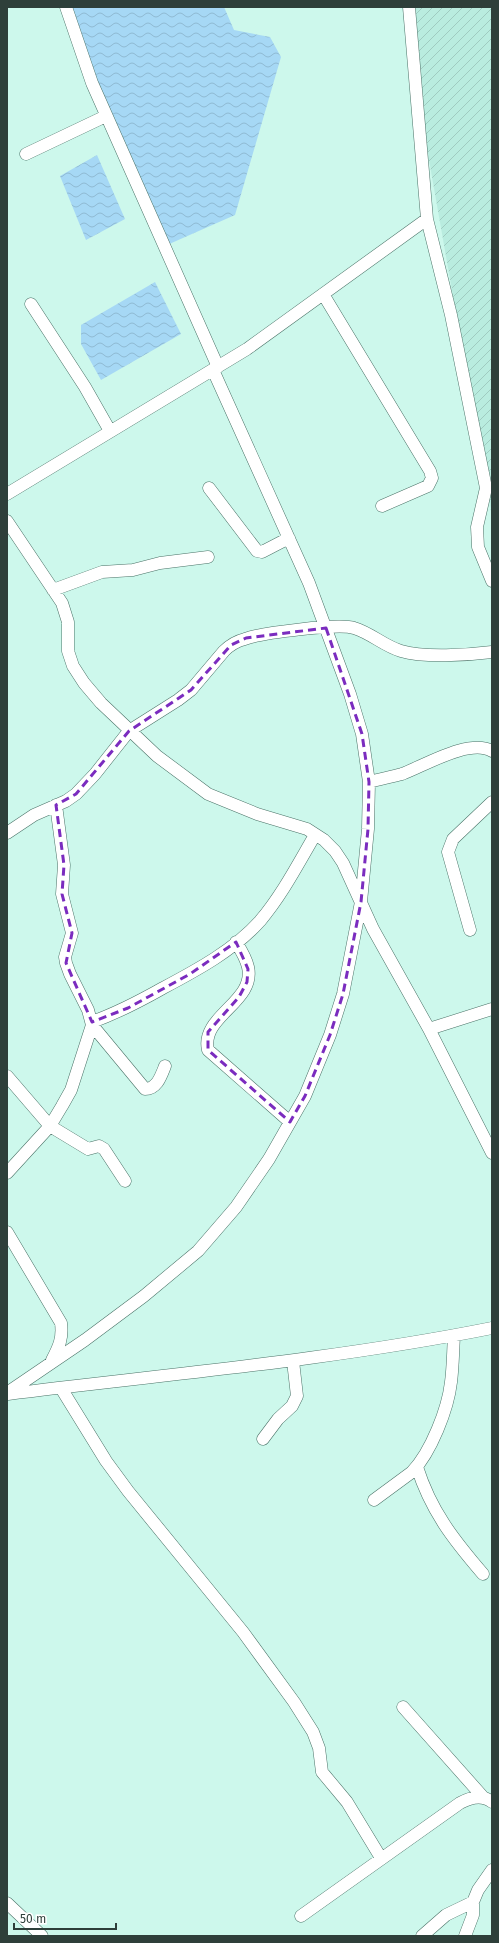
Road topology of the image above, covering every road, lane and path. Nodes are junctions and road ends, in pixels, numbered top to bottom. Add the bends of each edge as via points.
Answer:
1 (66, 7) edge
2 (410, 7) edge
3 (106, 116) junction
4 (26, 154) dead end
5 (427, 219) junction
6 (323, 294) junction
7 (31, 304) dead end
8 (215, 368) junction
9 (110, 431) junction
10 (209, 488) dead end
11 (7, 494) edge
12 (382, 506) dead end
13 (7, 521) edge
14 (289, 538) junction
15 (208, 557) dead end
16 (492, 581) edge
17 (53, 590) junction
18 (326, 628) junction
19 (492, 652) edge
20 (129, 731) junction
21 (492, 750) edge
22 (369, 782) junction
23 (492, 802) edge
24 (56, 805) junction
25 (7, 833) edge
26 (316, 835) junction
27 (361, 902) junction
28 (470, 930) dead end
29 (236, 942) junction
30 (492, 1009) edge
31 (92, 1023) junction
32 (429, 1029) junction
33 (165, 1066) dead end
34 (7, 1076) edge
35 (290, 1122) junction
36 (50, 1126) junction
37 (492, 1153) edge
38 (7, 1173) edge
39 (125, 1181) dead end
40 (7, 1232) edge
41 (492, 1328) edge
42 (454, 1336) junction
43 (52, 1361) junction
44 (293, 1361) junction
45 (61, 1388) junction
46 (7, 1394) edge
47 (262, 1439) dead end
48 (417, 1467) junction
49 (374, 1500) dead end
50 (483, 1574) dead end
51 (403, 1707) dead end
52 (488, 1800) edge
53 (381, 1858) junction
54 (492, 1870) edge
55 (473, 1902) junction
56 (7, 1903) edge
57 (302, 1916) dead end
58 (42, 1936) edge
59 (422, 1936) edge
60 (465, 1936) edge

1 - 3 street
2 - 5 street
3 - 4 street
3 - 8 street
5 - 6 street
5 - 16 street via 451,315 486,488 477,527 478,547
6 - 8 street via 247,349
6 - 12 street via 432,478 428,486
7 - 9 street via 85,387
8 - 9 street
8 - 14 street
9 - 11 street
10 - 14 street via 257,551 262,552
13 - 17 street
14 - 18 street
15 - 17 street via 160,563 133,570 102,572
17 - 20 street via 62,603 67,617 68,651 73,666 101,703
18 - 19 street via 354,628 401,651 414,653 429,655
18 - 20 street via 246,638 231,645 190,690
18 - 22 street via 362,734
20 - 24 street via 85,786 66,801
20 - 26 street via 163,761 208,794 257,814 307,829
21 - 22 street via 468,749 440,757 401,774
22 - 27 street via 368,830
23 - 28 street via 453,839 449,846 448,852
24 - 25 street via 34,814
24 - 31 street via 64,864 62,894 72,933 65,957
26 - 27 street via 335,851
26 - 29 street via 276,900 259,922
27 - 32 street via 373,929
27 - 35 street via 343,994 330,1035 305,1096
29 - 31 street via 190,974 128,1008
29 - 35 street via 248,969 248,982 240,997 208,1032 208,1050
30 - 32 street
31 - 33 street via 145,1088 156,1085
31 - 36 street via 71,1090
32 - 37 street
34 - 36 street
35 - 43 street via 236,1208 198,1250 138,1300
36 - 38 street
36 - 39 street via 88,1149 102,1147
40 - 43 street via 61,1323 60,1344
41 - 42 street
42 - 44 street
42 - 48 street via 451,1383 443,1413 433,1439
43 - 46 street
44 - 45 street
44 - 47 street via 296,1401
45 - 46 street
45 - 53 street via 106,1461 128,1491 243,1632 294,1702 315,1737 322,1772 347,1802
48 - 49 street
48 - 50 street via 425,1491 445,1527
51 - 52 street
52 - 53 street via 468,1799 460,1803
53 - 57 street
54 - 55 street
55 - 59 street via 446,1915
55 - 60 street via 473,1915
56 - 58 street

